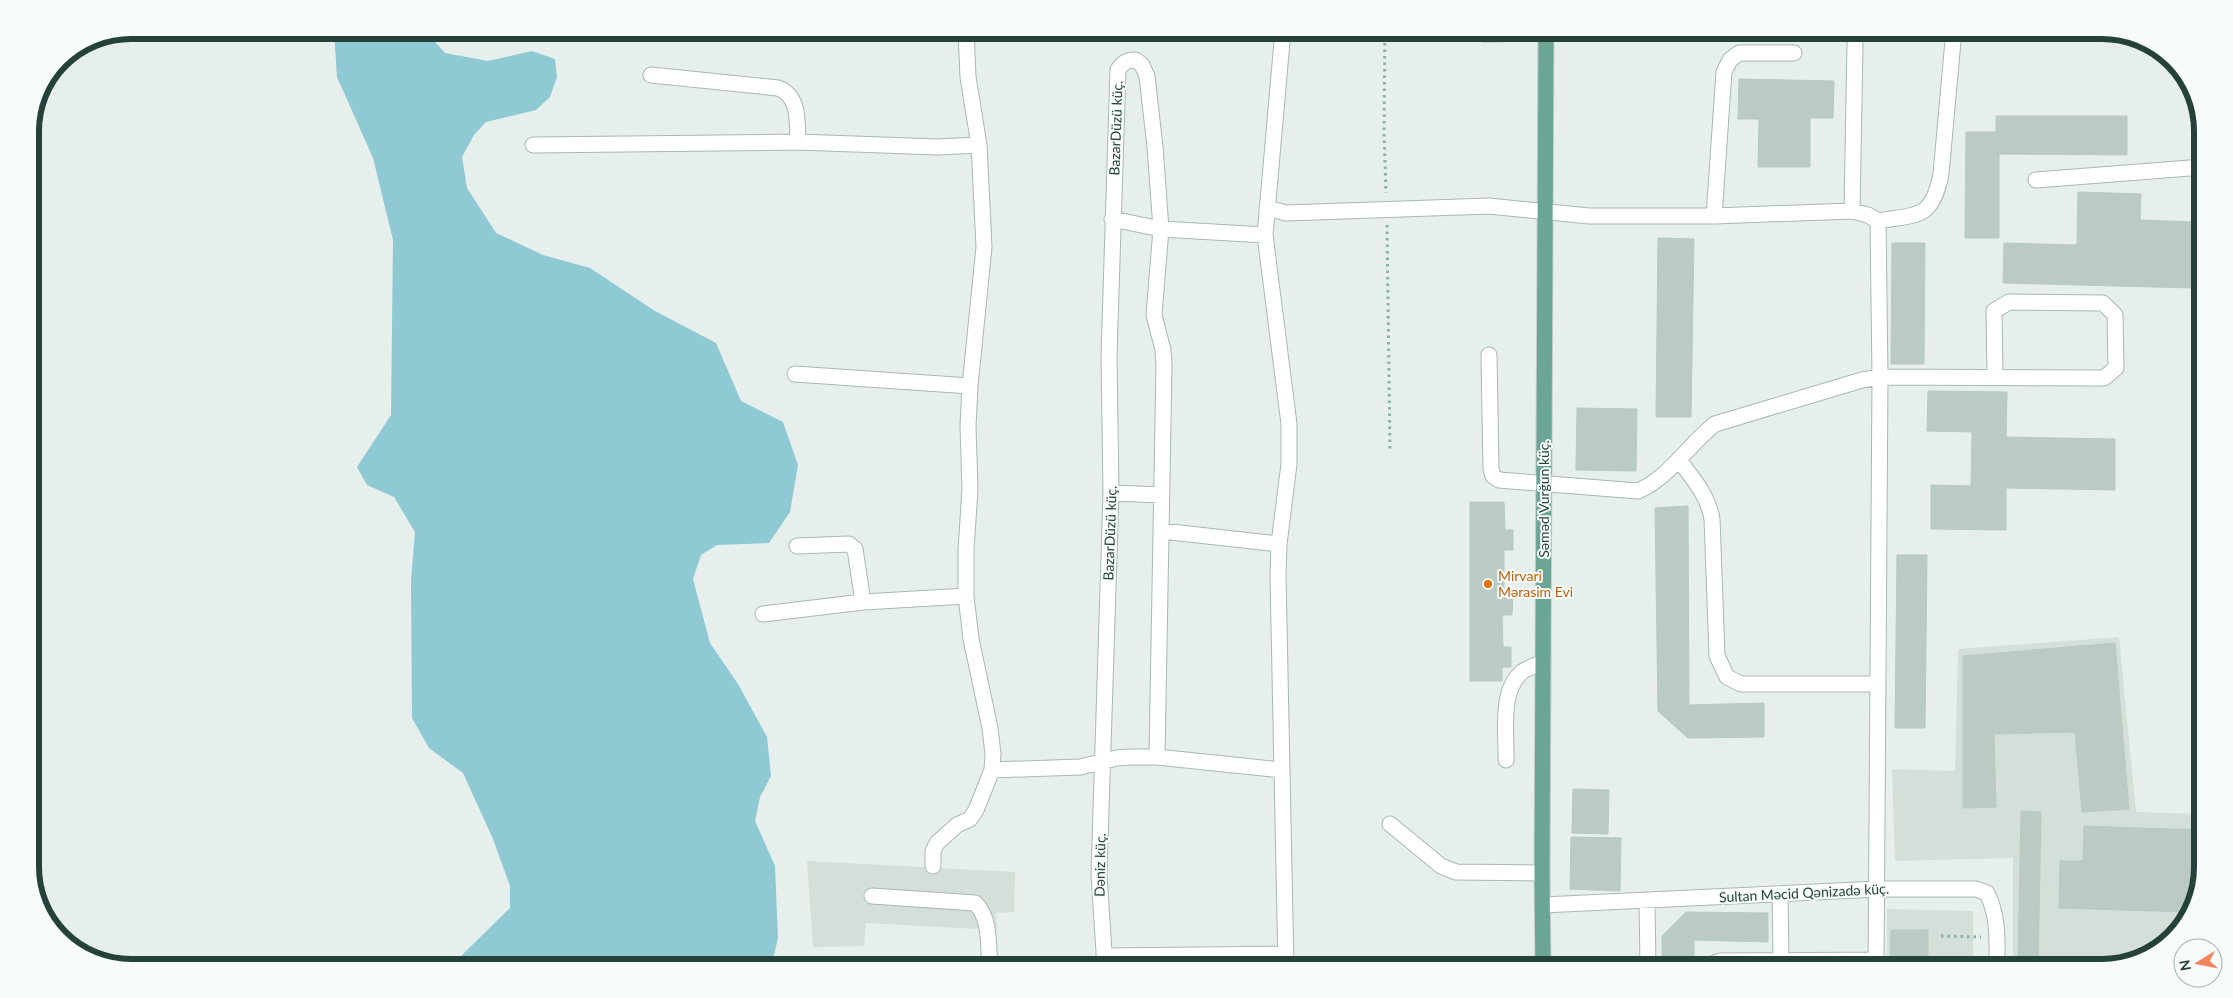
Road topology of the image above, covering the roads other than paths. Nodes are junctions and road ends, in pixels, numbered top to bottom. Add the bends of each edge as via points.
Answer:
1 (966, 39) edge
2 (1282, 39) edge
3 (1546, 39) edge
4 (1953, 39) edge
5 (1855, 44) dead end
6 (1794, 53) dead end
7 (651, 75) dead end
8 (798, 142) junction
9 (533, 145) dead end
10 (979, 145) junction
11 (2194, 169) edge
12 (2036, 180) dead end
13 (1267, 208) junction
14 (1852, 211) junction
15 (1545, 212) junction
16 (1714, 216) junction
17 (1112, 219) junction
18 (1878, 221) junction
19 (1161, 229) junction
20 (1265, 235) junction
21 (1490, 355) dead end
22 (795, 374) dead end
23 (1994, 376) junction
24 (1880, 377) junction
25 (970, 386) junction
26 (1679, 460) junction
27 (1544, 485) junction
28 (1111, 493) junction
29 (1162, 494) junction
30 (1162, 531) junction
31 (1279, 544) junction
32 (797, 546) dead end
33 (966, 596) junction
34 (863, 602) junction
35 (763, 614) dead end
36 (1543, 662) junction
37 (1877, 684) junction
38 (1157, 758) junction
39 (1506, 760) dead end
40 (1103, 762) junction
41 (992, 770) junction
42 (1282, 770) junction
43 (1390, 824) dead end
44 (934, 866) dead end
45 (1542, 873) junction
46 (1878, 889) junction
47 (1780, 894) junction
48 (872, 896) dead end
49 (1648, 901) junction
50 (1543, 905) junction
51 (989, 959) edge
52 (1104, 959) edge
53 (1285, 959) edge
54 (1543, 959) edge
55 (1648, 959) edge
56 (1781, 959) edge
57 (1876, 959) edge
58 (1997, 959) edge

1 - 10 street via 968,78
2 - 13 street
3 - 15 main road, Səməd Vurğun küç.
4 - 18 street via 1937,194 1928,208 1918,214
5 - 14 street
6 - 16 street via 1739,53 1730,60 1724,72
7 - 8 street via 786,91 795,107
8 - 9 street
8 - 10 street via 938,147
10 - 25 street via 984,247
11 - 12 street
13 - 15 street via 1286,213 1489,206
13 - 20 street
14 - 16 street
14 - 18 street
15 - 16 street via 1589,216
15 - 27 main road, Səməd Vurğun küç.
17 - 19 street
17 - 19 street, BazarDüzü küç. via 1118,70 1122,63 1136,60 1146,76
17 - 28 street, BazarDüzü küç.
18 - 24 street
19 - 20 street
19 - 29 street, BazarDüzü küç. via 1154,315 1164,365
20 - 31 street via 1289,424 1289,464
21 - 27 street via 1490,469 1499,480
22 - 25 street
23 - 23 street via 2104,378 2116,368 2115,315 2103,303 2009,302 1994,311
23 - 24 street
24 - 26 street via 1716,424 1704,432
24 - 37 street
25 - 33 street
26 - 27 street via 1652,485 1638,491
26 - 37 street via 1710,505 1718,656 1727,677 1741,684
27 - 36 main road, Səməd Vurğun küç.
28 - 29 street
28 - 40 street, BazarDüzü küç.
29 - 30 street, BazarDüzü küç.
30 - 31 street
30 - 38 street, BazarDüzü küç.
31 - 42 street
32 - 34 street via 849,544 856,549
33 - 34 street
33 - 41 street via 971,639 990,728
34 - 35 street
36 - 39 street via 1522,672 1514,683 1508,699
36 - 45 main road, Səməd Vurğun küç.
37 - 46 street
38 - 40 street via 1130,757
38 - 42 street
40 - 41 street via 1080,768
40 - 52 street, Dəniz küç. via 1099,874
41 - 44 street via 970,819 937,843 933,851
42 - 53 street
43 - 45 street via 1441,866 1456,872
45 - 50 main road, Səməd Vurğun küç.
46 - 47 street, Sultan Məcid Qənizadə küç.
46 - 57 street
46 - 58 street, Sultan Məcid Qənizadə küç. via 1976,889 1987,893 1993,905
47 - 49 street, Sultan Məcid Qənizadə küç.
47 - 56 street
48 - 51 street via 975,904 983,910
49 - 50 street, Sultan Məcid Qənizadə küç.
49 - 55 street
50 - 54 main road, Səməd Vurğun küç.

